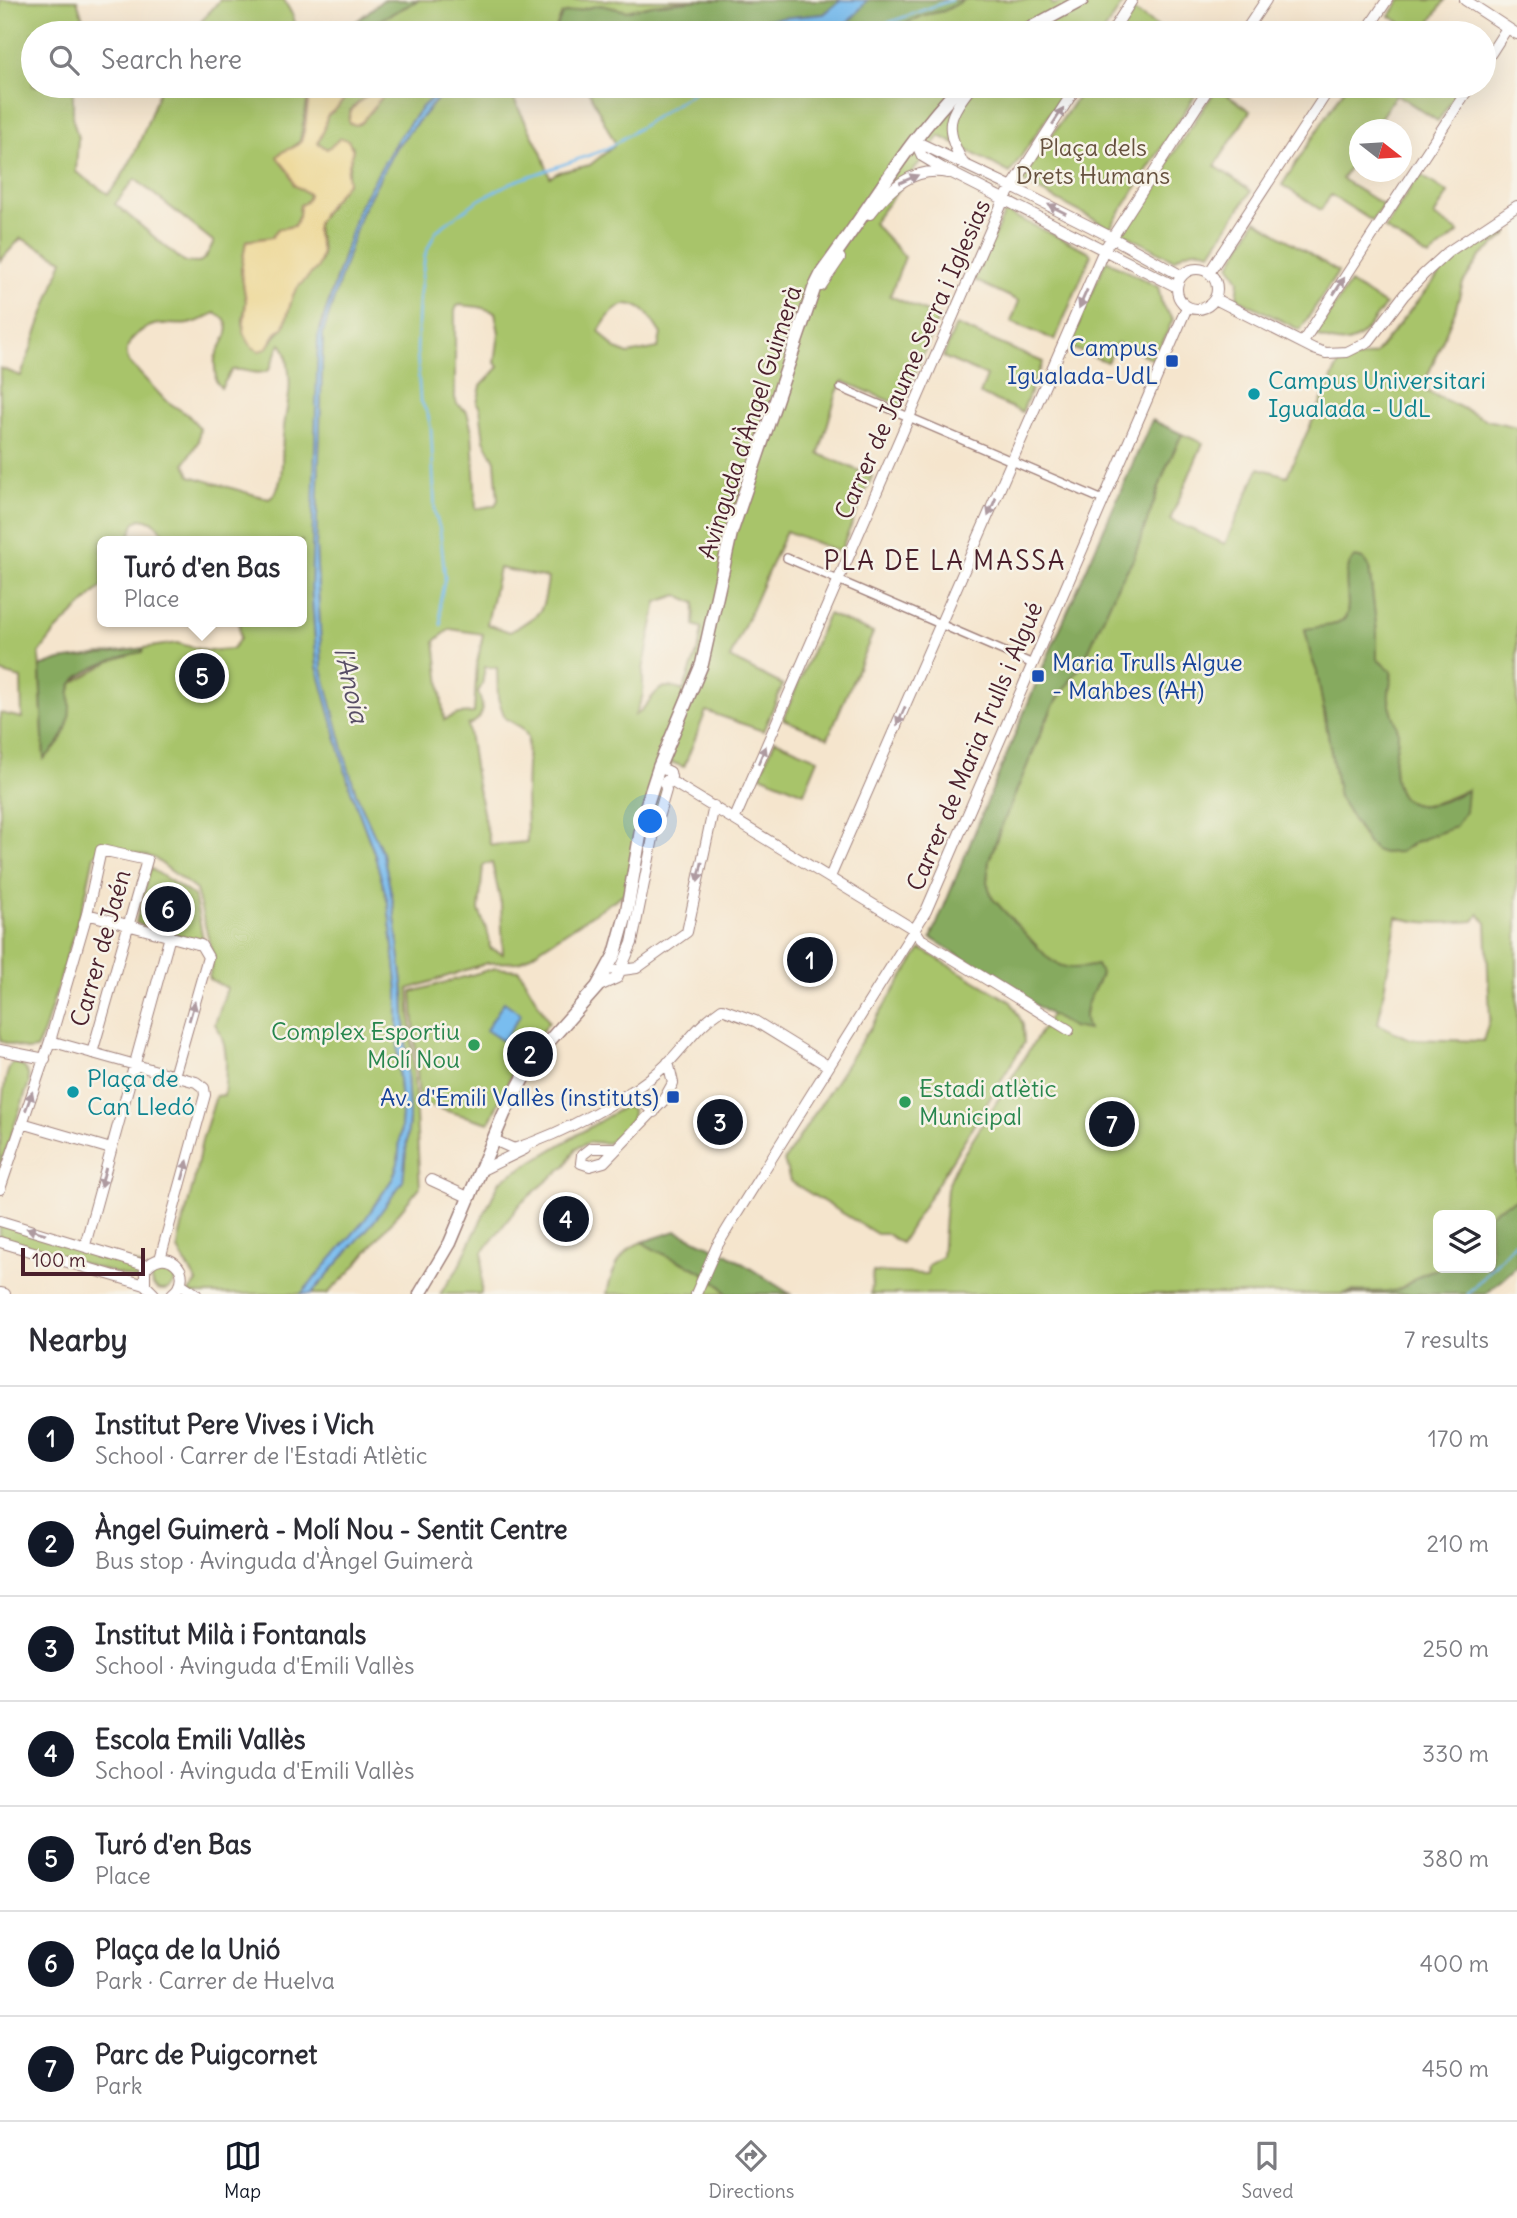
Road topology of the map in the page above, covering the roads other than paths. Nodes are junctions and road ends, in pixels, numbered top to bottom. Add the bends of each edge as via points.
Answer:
1 (1082, 0) edge
2 (1132, 0) edge
3 (1266, 0) edge
4 (1387, 0) edge
5 (1465, 0) edge
6 (1043, 21) edge
7 (1119, 21) edge
8 (1252, 21) edge
9 (1373, 21) edge
10 (1507, 28) junction
11 (1517, 34) edge
12 (1496, 45) edge
13 (950, 98) edge
14 (963, 98) edge
15 (1069, 98) edge
16 (1202, 98) edge
17 (1323, 98) edge
18 (1462, 98) edge
19 (915, 141) junction
20 (962, 161) junction
21 (955, 175) junction
22 (1012, 187) junction
23 (1003, 201) junction
24 (1517, 206) edge
25 (1111, 237) junction
26 (1104, 250) junction
27 (1209, 273) junction
28 (1182, 276) junction
29 (1177, 287) junction
30 (1215, 299) junction
31 (807, 307) junction
32 (1187, 307) junction
33 (1302, 343) junction
34 (841, 388) dead end
35 (909, 416) junction
36 (1012, 461) junction
37 (1103, 500) junction
38 (787, 558) dead end
39 (838, 580) junction
40 (941, 624) junction
41 (1033, 664) junction
42 (662, 781) junction
43 (714, 806) junction
44 (735, 818) junction
45 (830, 877) junction
46 (87, 914) junction
47 (129, 926) junction
48 (915, 930) junction
49 (170, 936) junction
50 (615, 970) junction
51 (1069, 1030) dead end
52 (50, 1041) junction
53 (1, 1053) edge
54 (92, 1053) junction
55 (44, 1059) junction
56 (668, 1062) junction
57 (134, 1065) junction
58 (828, 1066) junction
59 (174, 1076) junction
60 (630, 1092) junction
61 (654, 1112) junction
62 (22, 1123) junction
63 (494, 1140) junction
64 (534, 1142) junction
65 (617, 1148) dead end
66 (111, 1149) junction
67 (482, 1170) junction
68 (430, 1180) dead end
69 (0, 1189) edge
70 (470, 1198) junction
71 (0, 1221) edge
72 (0, 1242) edge
73 (85, 1245) junction
74 (160, 1259) junction
75 (148, 1266) junction
76 (181, 1284) junction
77 (151, 1292) edge
78 (0, 1293) edge
79 (5, 1294) edge
80 (172, 1294) edge
81 (196, 1294) edge
82 (420, 1294) edge
83 (696, 1294) edge

1 - 6 street
2 - 7 street
3 - 8 street
4 - 9 street
5 - 10 street
10 - 11 street
10 - 12 street
13 - 19 street, Avinguda d'Àngel Guimerà
14 - 20 street via 949,126
22 -> 15 street, Carrer de Jaume Serra i Iglesias
16 - 25 street
17 - 27 street
33 -> 18 street
19 - 20 street
19 - 21 street via 922,156
19 - 31 street, Avinguda d'Àngel Guimerà via 823,271
20 - 22 street
21 - 23 street
31 -> 21 street via 888,191 920,174
22 - 23 street, Carrer de Jaume Serra i Iglesias
25 -> 22 street
23 - 26 street
23 - 35 street, Carrer de Jaume Serra i Iglesias
24 - 33 street via 1428,270 1369,341 1348,352 1326,353
25 - 26 street
25 - 28 street
26 - 29 street
26 -> 36 street
27 - 28 street via 1195,270
27 - 30 street via 1216,285
28 - 29 street
29 - 32 street
30 - 32 street via 1203,309
30 - 33 street
31 - 42 street, Avinguda d'Àngel Guimerà via 731,533 702,664 659,766
32 - 37 street, Carrer de Maria Trulls i Algué
34 - 35 street
35 - 36 street
35 - 39 street, Carrer de Jaume Serra i Iglesias
36 - 37 street
36 -> 40 street
37 - 41 street, Carrer de Maria Trulls i Algué
38 - 39 street
39 - 40 street
44 -> 39 street, Carrer de Jaume Serra i Iglesias
40 - 41 street
40 -> 45 street
41 - 48 street, Carrer de Maria Trulls i Algué
42 - 43 street
42 - 50 street, Avinguda d'Àngel Guimerà via 644,813
43 - 44 street
43 -> 50 street via 687,932 637,968
44 - 45 street
45 - 48 street
46 - 47 street
46 - 47 street, Carrer de Jaén via 101,849 147,860
46 - 52 street
47 - 49 street
47 - 54 street, Carrer de Jaén
48 - 51 street via 921,939
48 - 58 street, Carrer de Maria Trulls i Algué
49 - 57 street
59 -> 49 street via 208,957 201,945
50 - 63 street, Avinguda d'Àngel Guimerà via 534,1060
52 - 54 street
52 - 55 street
53 - 55 street
54 - 57 street
62 -> 55 street
56 - 58 street via 704,1021 722,1009 755,1021
56 - 60 street
56 - 61 street via 673,1083
57 - 59 street
57 - 66 street
58 - 83 street, Carrer de Maria Trulls i Algué via 718,1246
74 -> 59 street via 205,1095 196,1082
60 - 61 street
60 - 64 street
61 - 65 street
62 - 66 street
62 - 69 street
63 - 64 street via 514,1149
63 - 67 street, Avinguda d'Àngel Guimerà
64 - 67 street
66 -> 73 street
67 - 70 street, Avinguda d'Àngel Guimerà
68 - 70 street
70 - 82 street, Avinguda d'Àngel Guimerà
73 -> 71 street
72 - 77 street
73 - 75 street
74 - 75 street
74 - 76 street via 177,1265
75 - 77 street via 144,1275
76 - 80 street
76 - 81 street
78 - 79 street

